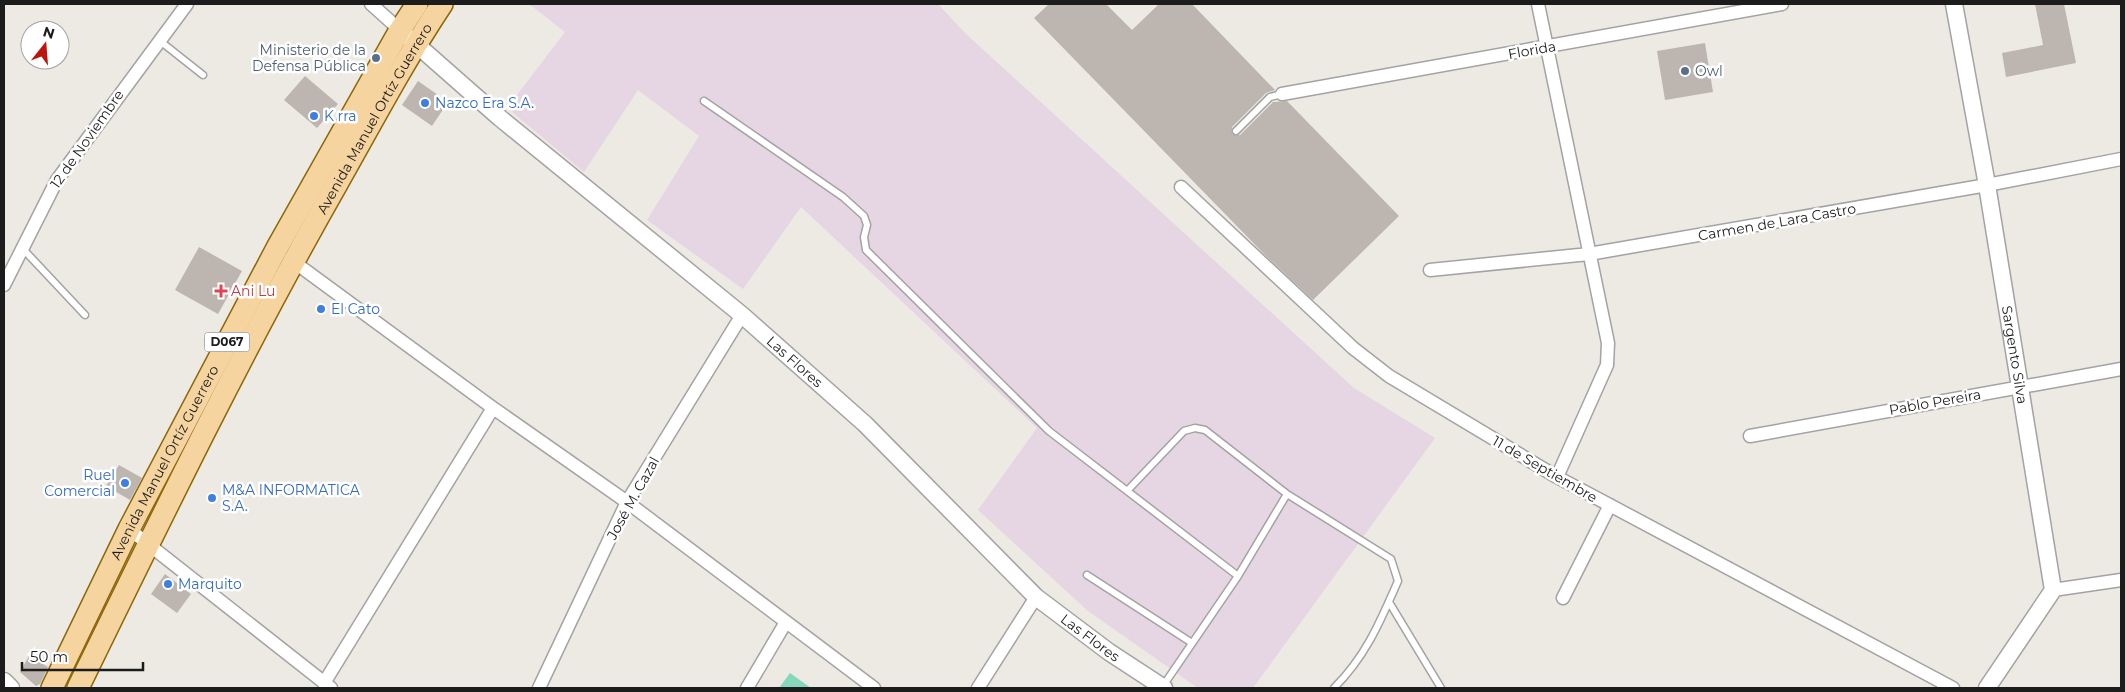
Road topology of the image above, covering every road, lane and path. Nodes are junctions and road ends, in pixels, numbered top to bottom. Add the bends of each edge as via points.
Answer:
1 (187, 4) edge
2 (371, 4) edge
3 (417, 4) edge
4 (442, 4) edge
5 (1538, 4) edge
6 (1782, 4) edge
7 (1954, 4) edge
8 (400, 30) junction
9 (159, 40) junction
10 (416, 44) junction
11 (1546, 48) junction
12 (203, 75) dead end
13 (1282, 94) joint
14 (704, 101) dead end
15 (1236, 131) dead end
16 (2121, 159) edge
17 (1987, 185) junction
18 (1181, 187) dead end
19 (22, 248) junction
20 (277, 248) junction
21 (1589, 254) junction
22 (293, 261) junction
23 (1430, 270) dead end
24 (4, 285) edge
25 (742, 315) junction
26 (85, 316) dead end
27 (2121, 369) edge
28 (2020, 387) junction
29 (493, 408) junction
30 (1750, 436) dead end
31 (1557, 477) junction
32 (1127, 491) junction
33 (1286, 494) junction
34 (627, 502) junction
35 (1610, 505) junction
36 (129, 529) junction
37 (148, 545) junction
38 (1087, 575) dead end
39 (1238, 576) junction
40 (2121, 580) edge
41 (2053, 590) junction
42 (1036, 597) junction
43 (1563, 598) dead end
44 (1389, 602) junction
45 (786, 622) junction
46 (1192, 643) junction
47 (4, 681) edge
48 (327, 686) edge
49 (11, 688) edge
50 (52, 688) edge
51 (78, 688) edge
52 (539, 688) edge
53 (747, 688) edge
54 (874, 688) edge
55 (978, 688) edge
56 (1164, 688) edge
57 (1334, 688) edge
58 (1441, 688) edge
59 (1953, 688) edge
60 (1987, 688) edge

1 - 9 street, 12 de Noviembre
2 - 8 street
3 - 8 main road, Avenida Manuel Ortíz Guerrero / D067
4 - 10 main road, Avenida Manuel Ortíz Guerrero / D067
5 - 11 street
6 - 11 street, Florida
7 - 17 street, Sargento Silva
8 - 10 street, Las Flores
8 - 20 main road, Avenida Manuel Ortíz Guerrero / D067
9 - 12 lane
9 - 19 street, 12 de Noviembre via 57,180
10 - 22 main road, Avenida Manuel Ortíz Guerrero / D067
10 - 25 street, Las Flores via 500,118
11 - 13 street, Florida
11 - 21 street
13 - 15 lane via 1270,97
14 - 32 lane via 843,197 864,216 866,250 1049,431
16 - 17 street, Carmen de Lara Castro
17 - 21 street, Carmen de Lara Castro
17 - 28 street, Sargento Silva
18 - 31 street, 11 de Septiembre via 1353,348 1389,376
19 - 24 street, 12 de Noviembre
19 - 26 lane
20 - 22 street
20 - 36 main road, Avenida Manuel Ortíz Guerrero / D067
21 - 23 street, Carmen de Lara Castro
21 - 31 street via 1608,343 1607,365
22 - 29 street
22 - 37 main road, Avenida Manuel Ortíz Guerrero / D067
25 - 34 street, José M. Cazal
25 - 42 street, Las Flores via 865,424
27 - 28 street, Pablo Pereira
28 - 30 street, Pablo Pereira
28 - 41 street, Sargento Silva
29 - 34 street
29 - 48 street
31 - 35 street, 11 de Septiembre
32 - 33 lane via 1184,431 1195,428 1205,430
32 - 39 lane
33 - 39 lane
33 - 44 lane via 1391,559 1398,581
34 - 45 street
34 - 52 street, José M. Cazal
35 - 43 street
35 - 59 street, 11 de Septiembre
36 - 37 street
36 - 50 main road, Avenida Manuel Ortíz Guerrero / D067
37 - 48 street
37 - 51 main road, Avenida Manuel Ortíz Guerrero / D067
38 - 46 lane
39 - 46 lane
40 - 41 street
41 - 60 street
42 - 55 street
42 - 56 street, Las Flores
44 - 57 lane via 1354,668
44 - 58 lane
45 - 53 street
45 - 54 street
46 - 56 lane
47 - 49 street

